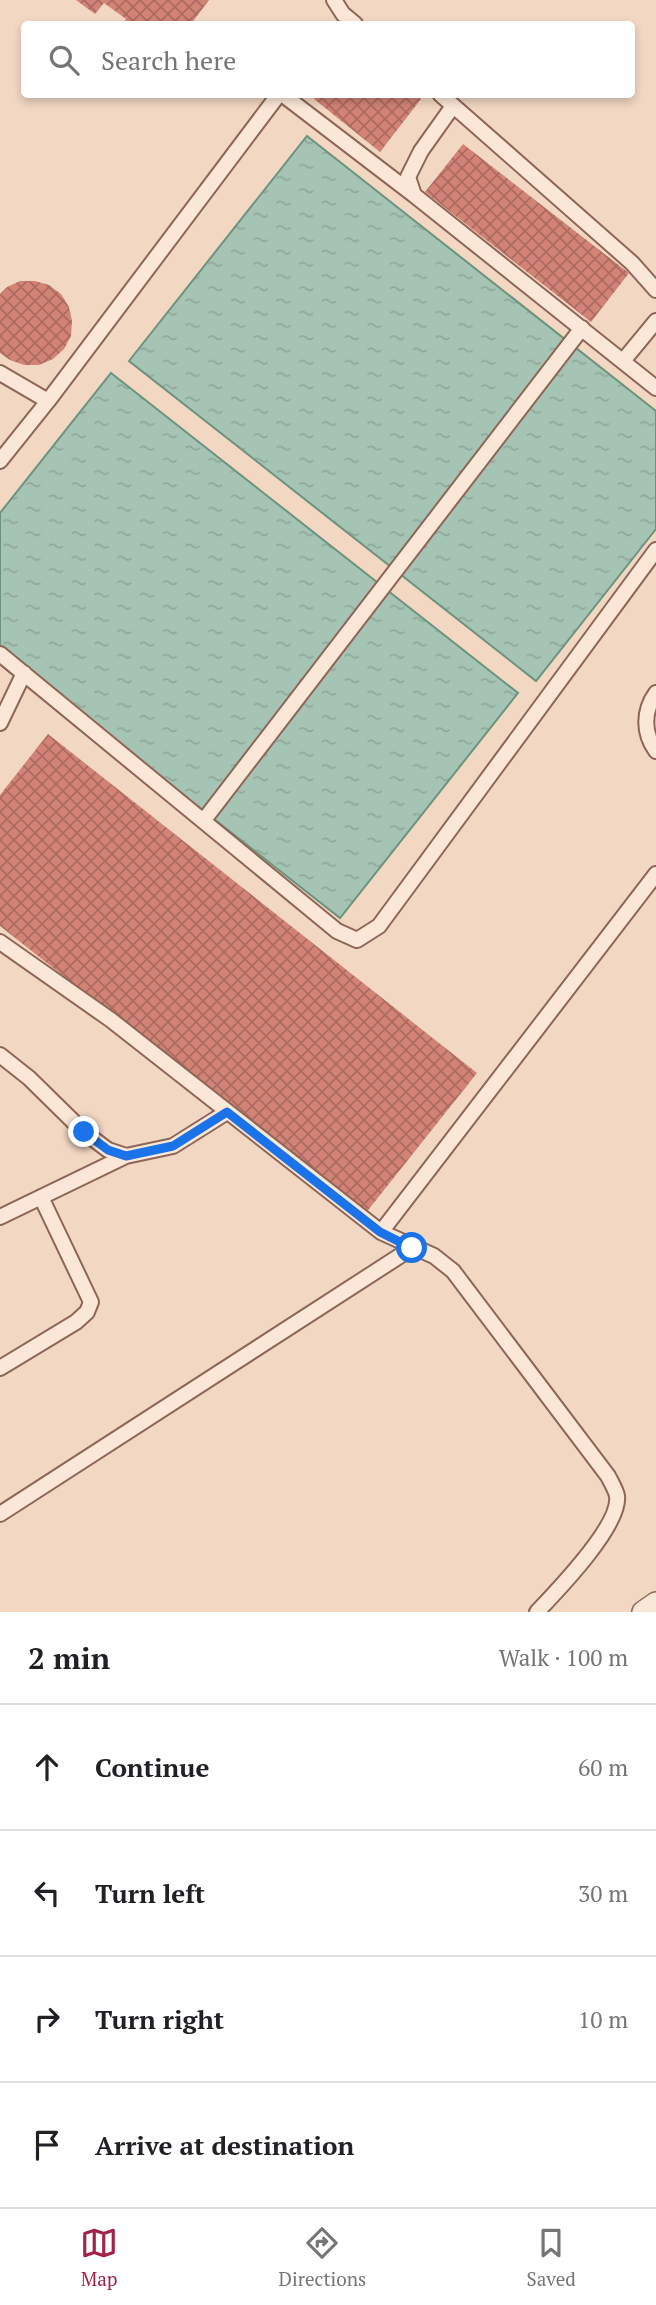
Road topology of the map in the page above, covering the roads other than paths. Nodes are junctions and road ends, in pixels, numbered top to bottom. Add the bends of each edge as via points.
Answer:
1 (334, 0) edge
2 (339, 19) edge
3 (278, 98) edge
4 (286, 98) edge
5 (444, 98) edge
6 (453, 106) junction
7 (414, 195) junction
8 (656, 290) edge
9 (656, 320) edge
10 (582, 328) junction
11 (623, 361) junction
12 (0, 373) edge
13 (656, 388) edge
14 (48, 401) junction
15 (0, 461) edge
16 (656, 550) edge
17 (0, 654) edge
18 (24, 673) junction
19 (656, 693) edge
20 (0, 723) edge
21 (656, 751) edge
22 (204, 820) junction
23 (656, 874) edge
24 (0, 942) edge
25 (0, 1055) edge
26 (227, 1112) junction
27 (126, 1156) junction
28 (41, 1197) junction
29 (0, 1217) edge
30 (380, 1232) junction
31 (412, 1248) junction
32 (0, 1368) edge
33 (0, 1514) edge
34 (656, 1603) edge
35 (537, 1612) edge
36 (643, 1612) edge

1 - 2 lane
3 - 14 lane
4 - 7 lane
5 - 6 lane
6 - 7 lane via 408,177
6 - 8 lane via 632,263
7 - 10 lane
9 - 11 lane
10 - 11 lane
10 - 22 lane
11 - 13 lane
12 - 14 lane
14 - 15 lane
16 - 22 lane via 379,926 357,940 337,931
17 - 18 lane
18 - 20 lane
18 - 22 lane
19 - 21 lane via 645,723
23 - 30 lane
24 - 26 lane via 111,1020
25 - 27 lane via 84,1132 108,1150
26 - 27 lane via 173,1146
26 - 30 lane
27 - 28 lane
28 - 29 lane
28 - 32 lane via 91,1302 76,1322
30 - 31 lane
31 - 33 lane
31 - 35 lane via 434,1256 453,1271 608,1476 617,1497 613,1517 576,1572
34 - 36 street

